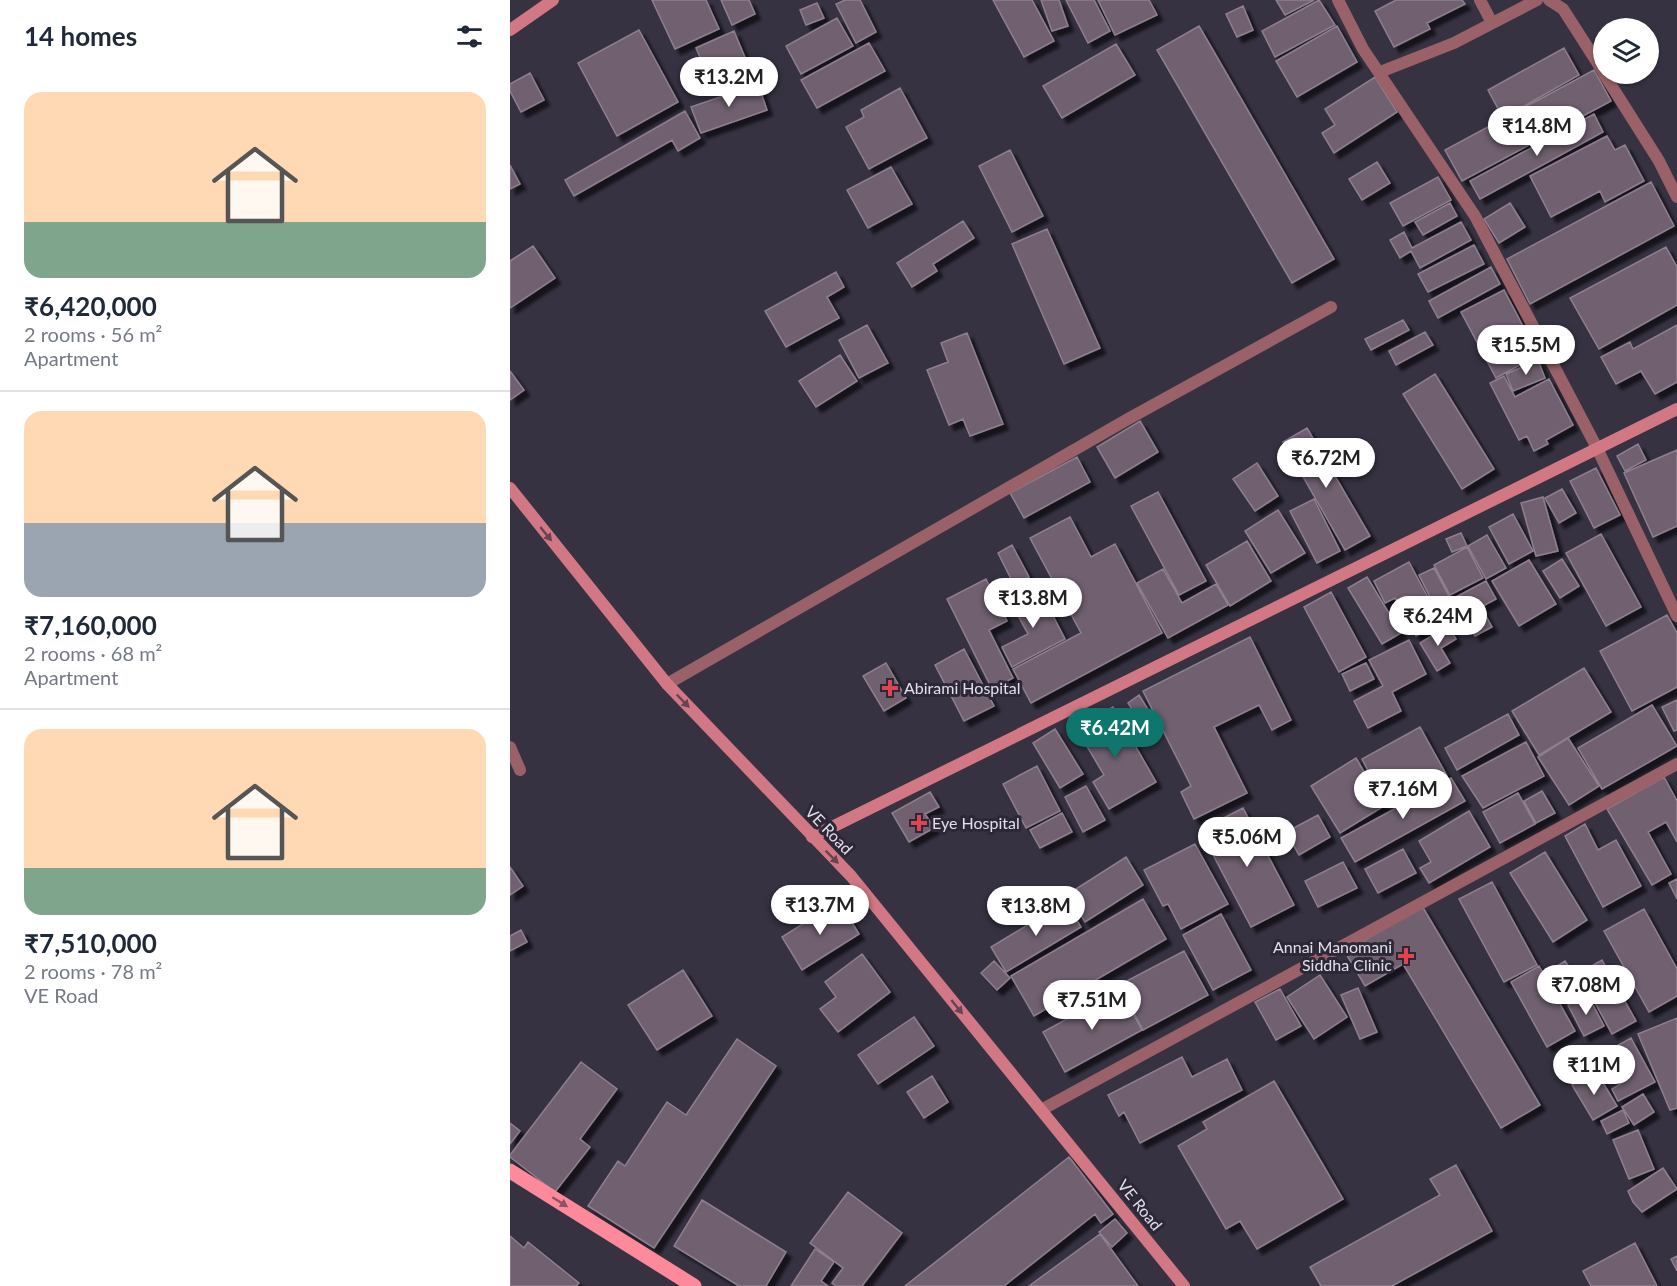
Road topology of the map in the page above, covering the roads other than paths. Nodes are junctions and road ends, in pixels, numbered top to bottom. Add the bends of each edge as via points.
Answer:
1 (553, 0) edge
2 (1338, 0) edge
3 (1480, 0) edge
4 (1537, 0) edge
5 (1549, 0) edge
6 (1492, 23) junction
7 (510, 30) edge
8 (1593, 56) edge
9 (1380, 72) junction
10 (1611, 84) edge
11 (1675, 190) edge
12 (1331, 307) dead end
13 (1677, 409) edge
14 (1597, 448) junction
15 (510, 488) edge
16 (1677, 616) edge
17 (667, 684) junction
18 (510, 747) edge
19 (1677, 764) edge
20 (520, 770) dead end
21 (812, 837) junction
22 (1041, 1110) junction
23 (510, 1172) edge
24 (694, 1286) edge
25 (1184, 1286) edge

1 - 7 main road
2 - 9 street via 1363,49
3 - 6 street
4 - 6 street
5 - 8 street via 1563,9
6 - 9 street via 1454,43
9 - 14 street via 1475,216
10 - 11 street
12 - 17 street
13 - 14 main road
14 - 16 street
14 - 21 main road
15 -> 17 main road, VE Road
17 -> 21 main road, VE Road
18 - 20 street
19 - 22 street
21 -> 22 main road, VE Road via 851,876
22 - 25 main road, VE Road
23 -> 24 main road

